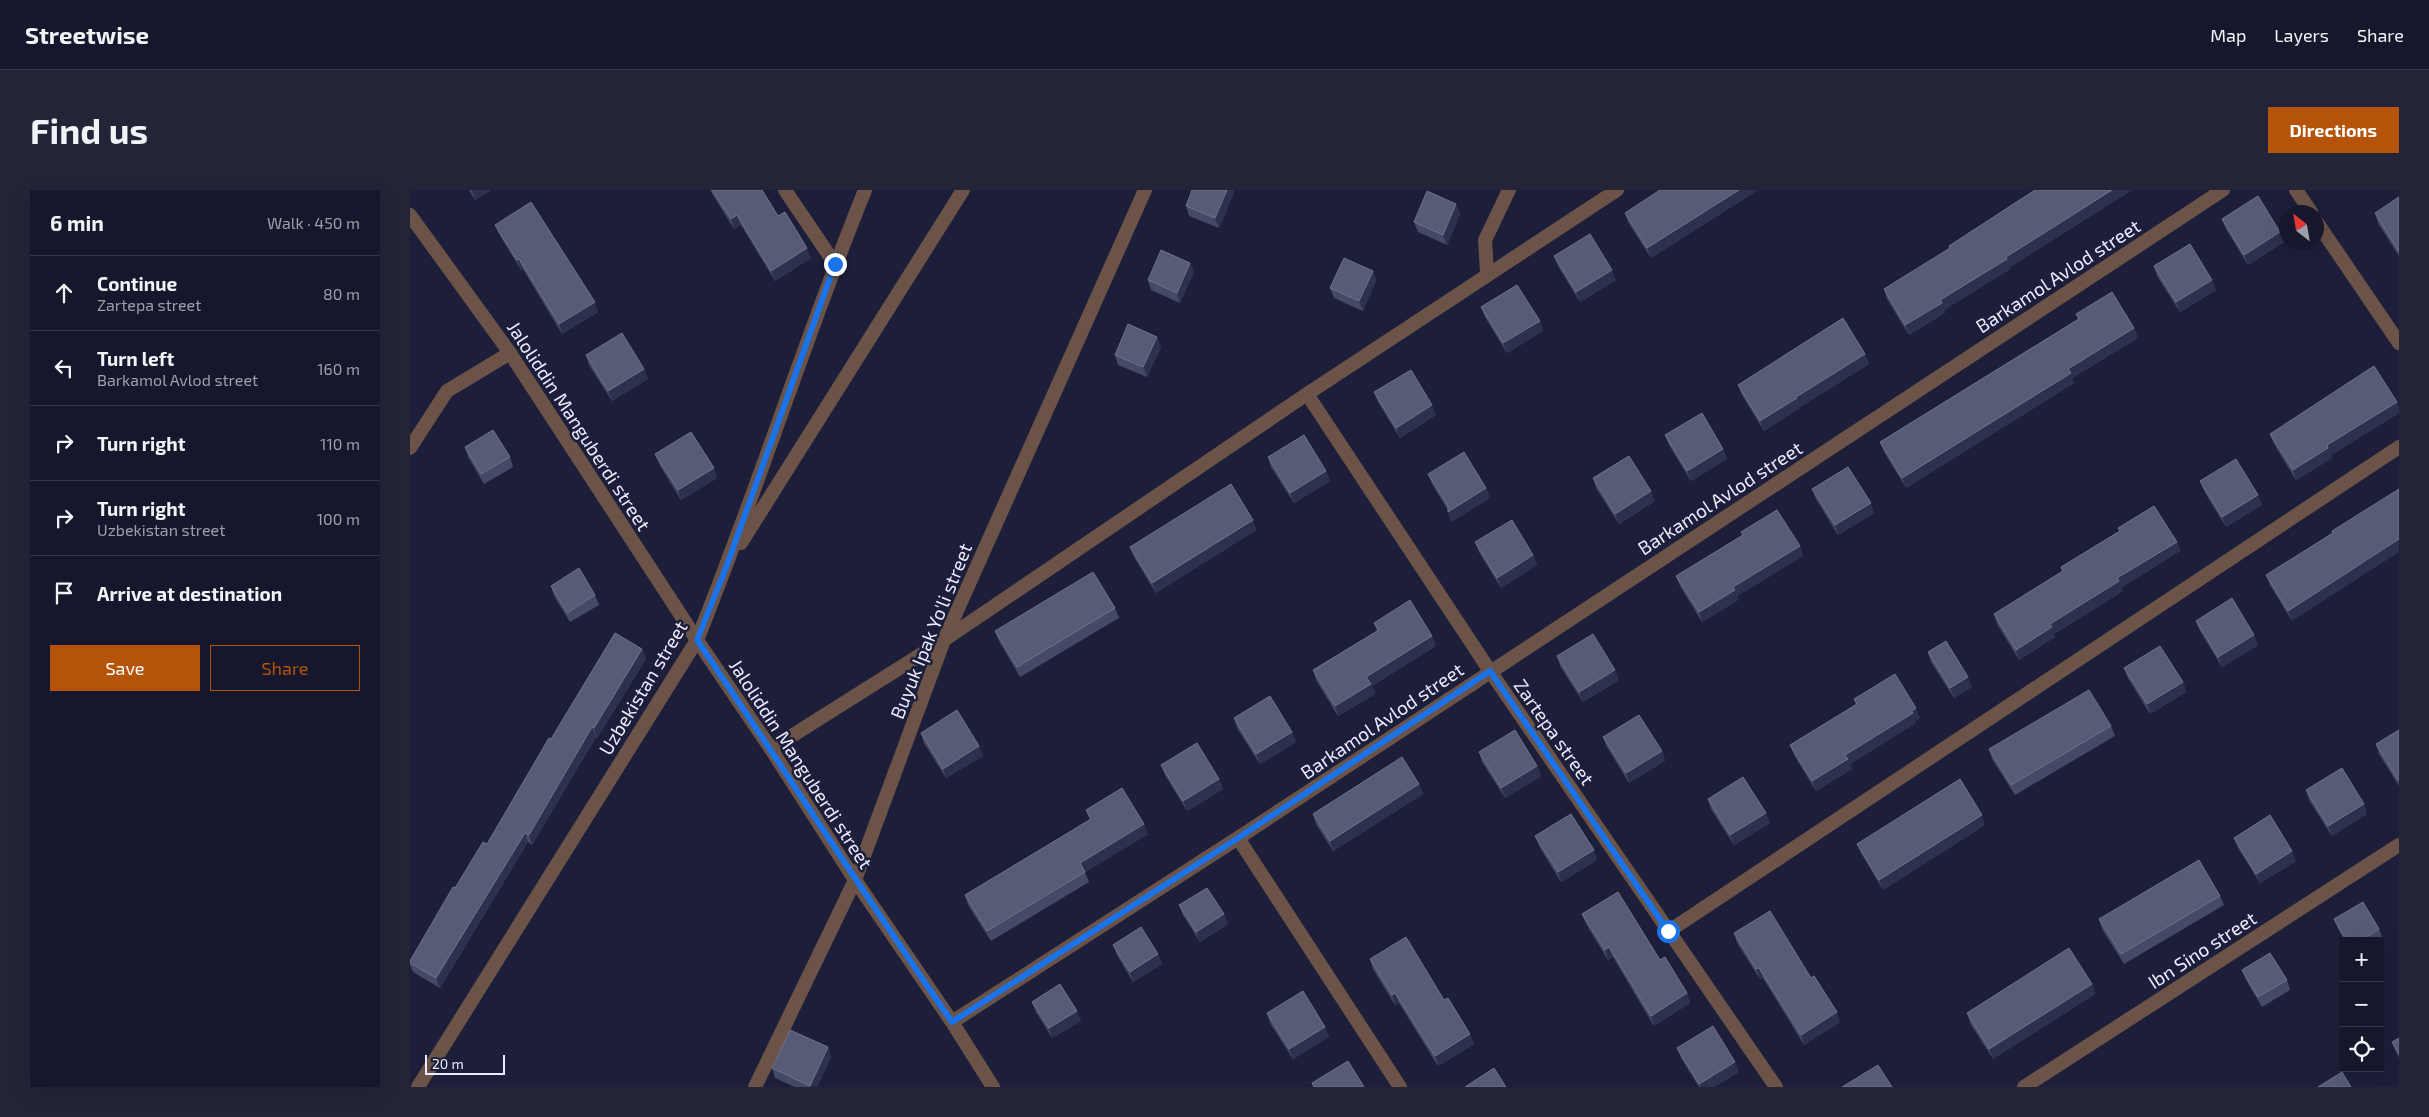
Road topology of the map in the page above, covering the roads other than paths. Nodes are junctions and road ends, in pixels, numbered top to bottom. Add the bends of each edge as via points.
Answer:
1 (785, 190) edge
2 (865, 190) edge
3 (963, 190) edge
4 (1145, 190) edge
5 (1509, 190) edge
6 (1617, 190) edge
7 (2223, 190) edge
8 (2296, 190) edge
9 (2306, 205) edge
10 (410, 215) edge
11 (2324, 233) edge
12 (835, 264) junction
13 (1487, 274) junction
14 (2399, 343) edge
15 (510, 353) junction
16 (1307, 394) junction
17 (410, 448) edge
18 (2399, 448) edge
19 (727, 565) junction
20 (697, 640) junction
21 (944, 640) junction
22 (1490, 671) junction
23 (771, 749) junction
24 (1238, 838) junction
25 (2399, 845) edge
26 (855, 880) junction
27 (1668, 931) junction
28 (952, 1022) junction
29 (418, 1087) edge
30 (756, 1087) edge
31 (992, 1087) edge
32 (1400, 1087) edge
33 (1776, 1087) edge
34 (2024, 1087) edge

1 - 12 street
2 - 12 street, Uzbekistan street
3 - 19 street
4 - 21 street, Buyuk Ipak Yo'li street
5 - 13 street via 1485,240
6 - 13 street
7 - 22 street, Barkamol Avlod street
8 - 9 street
10 - 15 street, Jaloliddin Manguberdi street
11 - 14 street
12 - 19 street, Uzbekistan street
13 - 16 street
15 - 17 street via 447,392
15 - 20 street, Jaloliddin Manguberdi street
16 - 21 street
16 - 22 street, Zartepa street
18 - 27 street
19 - 20 street, Uzbekistan street
20 - 23 street, Jaloliddin Manguberdi street
20 - 29 street, Uzbekistan street
21 - 23 street
21 - 26 street, Buyuk Ipak Yo'li street
22 - 24 street, Barkamol Avlod street
22 - 27 street, Zartepa street
23 - 26 street, Jaloliddin Manguberdi street
24 - 28 street, Barkamol Avlod street
24 - 32 street
25 - 34 street, Ibn Sino street
26 - 28 street, Jaloliddin Manguberdi street
26 - 30 street, Buyuk Ipak Yo'li street
27 - 33 street, Zartepa street
28 - 31 street, Jaloliddin Manguberdi street

